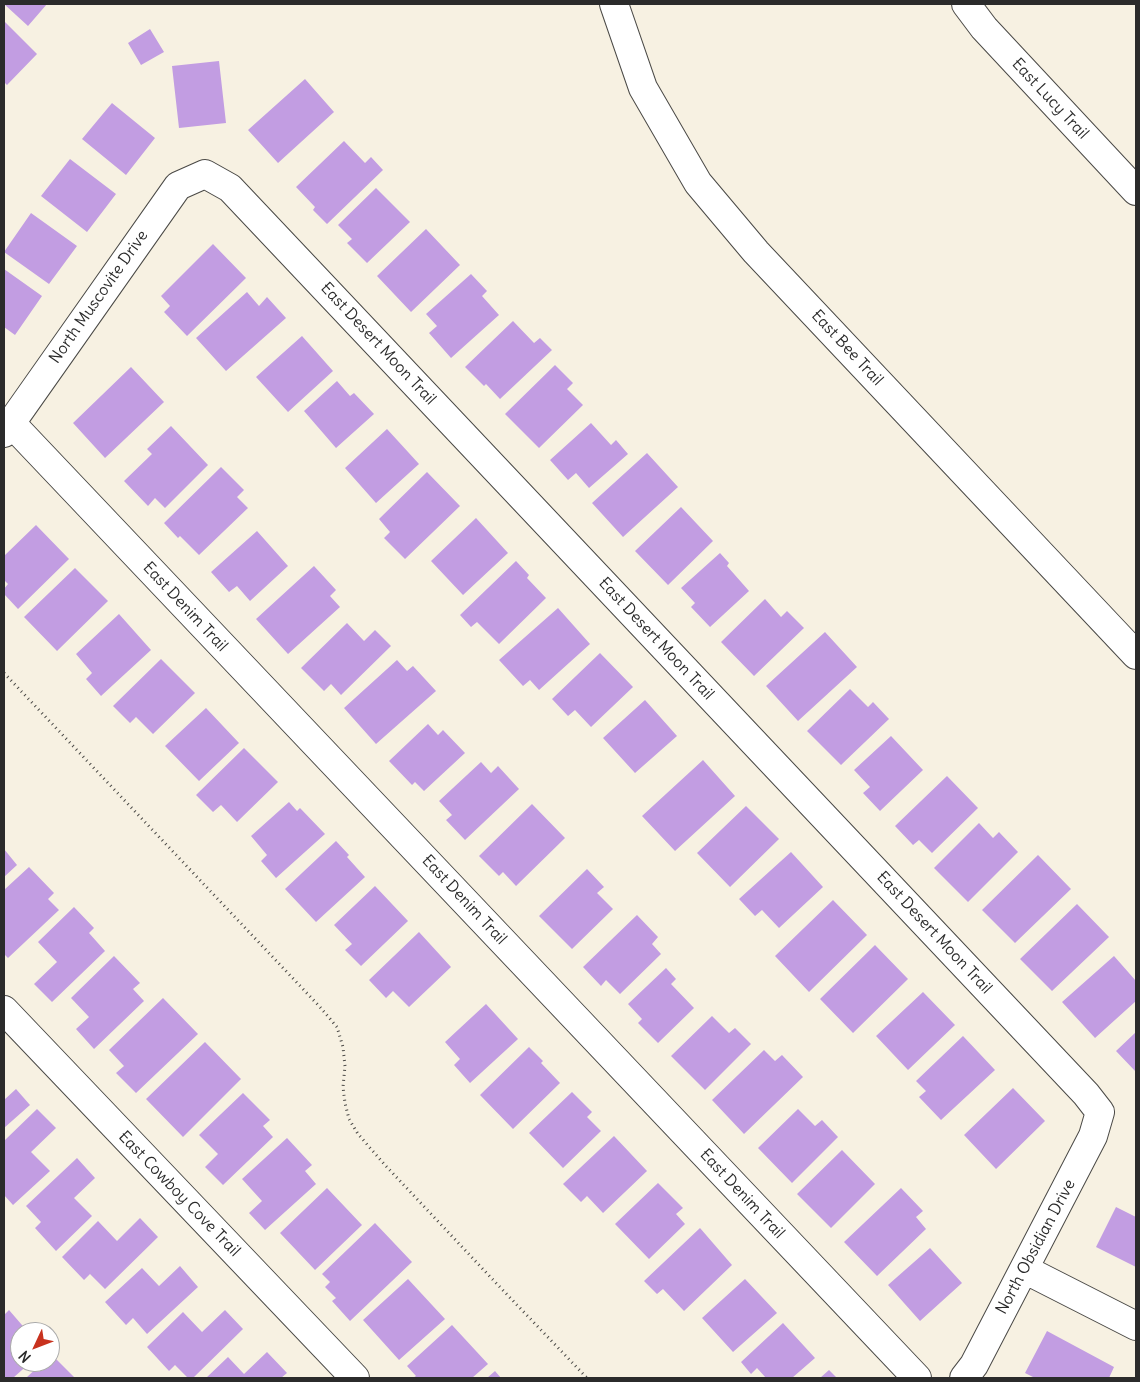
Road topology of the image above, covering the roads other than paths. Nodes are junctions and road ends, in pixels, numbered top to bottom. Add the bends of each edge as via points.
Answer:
1 (614, 4) edge
2 (966, 4) edge
3 (205, 174) joint
4 (1134, 185) edge
5 (7, 428) edge
6 (1136, 654) edge
7 (4, 1010) edge
8 (1100, 1112) joint
9 (1024, 1268) junction
10 (1136, 1326) edge
11 (355, 1378) edge
12 (917, 1378) edge
13 (964, 1378) edge

1 - 6 street, East Bee Trail via 642,88 698,183 756,252
2 - 4 street, East Lucy Trail via 984,28
3 - 5 street, North Muscovite Drive via 178,186
3 - 8 street, East Desert Moon Trail via 230,188
5 - 12 street, East Denim Trail
7 - 11 street, East Cowboy Cove Trail
8 - 9 street, North Obsidian Drive via 1093,1136
9 - 10 street
9 - 13 street, North Obsidian Drive via 974,1365

